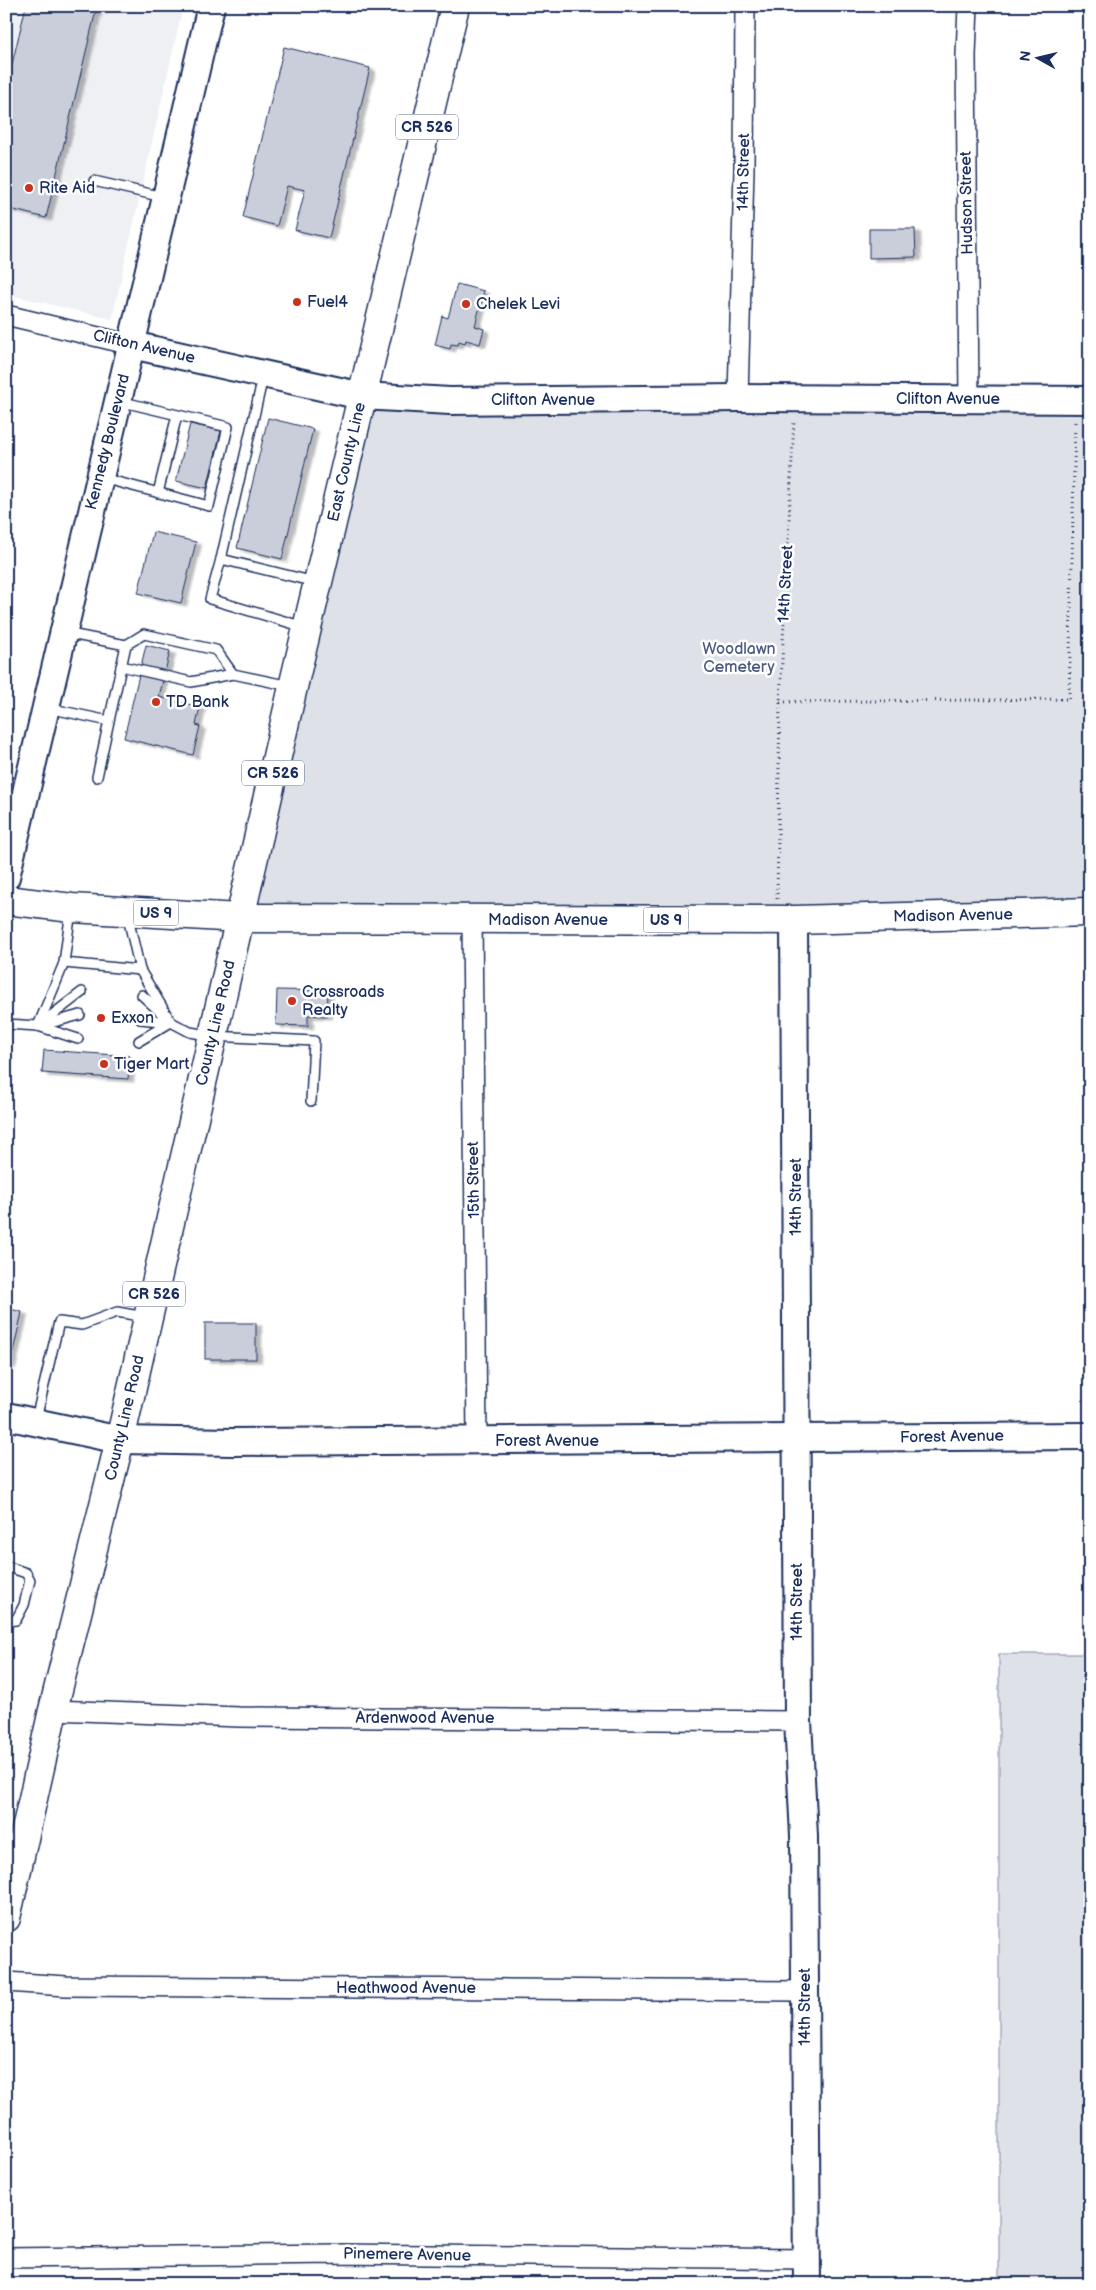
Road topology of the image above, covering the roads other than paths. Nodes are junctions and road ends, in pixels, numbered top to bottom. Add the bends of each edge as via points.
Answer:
1 (211, 6) edge
2 (456, 6) edge
3 (745, 6) edge
4 (968, 6) edge
5 (94, 181) dead end
6 (166, 198) junction
7 (6, 315) edge
8 (132, 345) junction
9 (264, 374) junction
10 (362, 396) junction
11 (738, 398) junction
12 (969, 400) junction
13 (1082, 400) edge
14 (118, 401) junction
15 (177, 414) junction
16 (100, 478) junction
17 (158, 493) junction
18 (221, 559) junction
19 (318, 582) junction
20 (307, 628) junction
21 (65, 633) junction
22 (126, 646) junction
23 (121, 666) junction
24 (233, 674) junction
25 (293, 687) junction
26 (48, 708) junction
27 (109, 721) junction
28 (96, 777) dead end
29 (6, 877) edge
30 (6, 900) edge
31 (72, 908) junction
32 (126, 911) junction
33 (1090, 912) edge
34 (240, 918) junction
35 (472, 920) junction
36 (786, 920) junction
37 (64, 963) junction
38 (140, 970) junction
39 (82, 992) dead end
40 (142, 996) dead end
41 (80, 1015) dead end
42 (140, 1019) dead end
43 (171, 1022) junction
44 (6, 1024) edge
45 (38, 1026) junction
46 (213, 1036) junction
47 (78, 1039) dead end
48 (139, 1041) dead end
49 (311, 1101) dead end
50 (148, 1318) junction
51 (6, 1416) edge
52 (36, 1422) junction
53 (1090, 1436) edge
54 (797, 1439) junction
55 (120, 1440) junction
56 (477, 1441) junction
57 (6, 1566) edge
58 (6, 1621) edge
59 (53, 1710) junction
60 (798, 1721) junction
61 (6, 1918) edge
62 (6, 1982) edge
63 (805, 1991) junction
64 (6, 2258) edge
65 (807, 2271) edge

1 - 6 street, Kennedy Boulevard
2 - 10 main road, East County Line / CR 526
3 - 11 street, 14th Street
4 - 12 street, Hudson Street
5 - 6 lane
6 - 8 street, Kennedy Boulevard
7 - 8 street, Clifton Avenue
8 - 9 street, Clifton Avenue
8 - 14 street, Kennedy Boulevard
9 - 10 street, Clifton Avenue
9 - 18 lane
10 - 11 street, Clifton Avenue via 450,401
10 - 19 main road, East County Line / CR 526
11 - 12 street, Clifton Avenue
12 - 13 street, Clifton Avenue
14 - 15 lane
14 - 16 street, Kennedy Boulevard
15 - 17 lane
15 - 17 lane via 228,427 224,444 209,506
16 - 17 lane
16 - 21 street, Kennedy Boulevard
18 - 19 lane
18 - 20 lane via 210,599
19 - 20 main road, East County Line / CR 526
20 - 25 main road, East County Line / CR 526
21 - 22 lane
21 - 26 street, Kennedy Boulevard
22 - 23 lane
22 - 24 lane via 144,634 216,650
23 - 24 lane via 192,682
23 - 27 lane
24 - 25 lane
25 - 34 main road, East County Line / CR 526
26 - 27 lane
26 - 29 street, Kennedy Boulevard
27 - 28 lane
30 - 31 main road, Madison Avenue / US 9
31 - 32 main road, Madison Avenue / US 9
31 - 37 lane
32 - 34 main road, Madison Avenue / US 9
32 - 38 lane
33 - 36 main road, Madison Avenue / US 9
34 - 35 main road, Madison Avenue / US 9
34 - 46 main road, County Line Road / CR 526
35 - 36 main road, Madison Avenue / US 9
35 - 56 street, 15th Street
36 - 54 street, 14th Street
37 - 38 lane
37 - 45 lane
38 - 43 lane
39 - 45 lane
40 - 43 lane
41 - 45 lane
42 - 43 lane
43 - 46 lane via 190,1032
43 - 48 lane
44 - 45 lane
45 - 47 lane
46 - 49 lane via 314,1041
46 - 50 main road, County Line Road / CR 526
50 - 52 lane via 117,1312 82,1325 59,1322
50 - 55 main road, County Line Road / CR 526
51 - 52 street, Forest Avenue
52 - 55 street, Forest Avenue
53 - 54 street, Forest Avenue
54 - 56 street, Forest Avenue
54 - 60 street, 14th Street
55 - 56 street, Forest Avenue
55 - 59 main road, County Line Road / CR 526
57 - 58 lane via 26,1573 30,1580 24,1605 16,1620
59 - 60 street, Ardenwood Avenue via 239,1717
59 - 61 main road, County Line Road / CR 526
60 - 63 street, 14th Street via 804,1836
62 - 63 street, Heathwood Avenue via 76,1986
63 - 65 street, 14th Street
64 - 65 street, Pinemere Avenue via 349,2254

